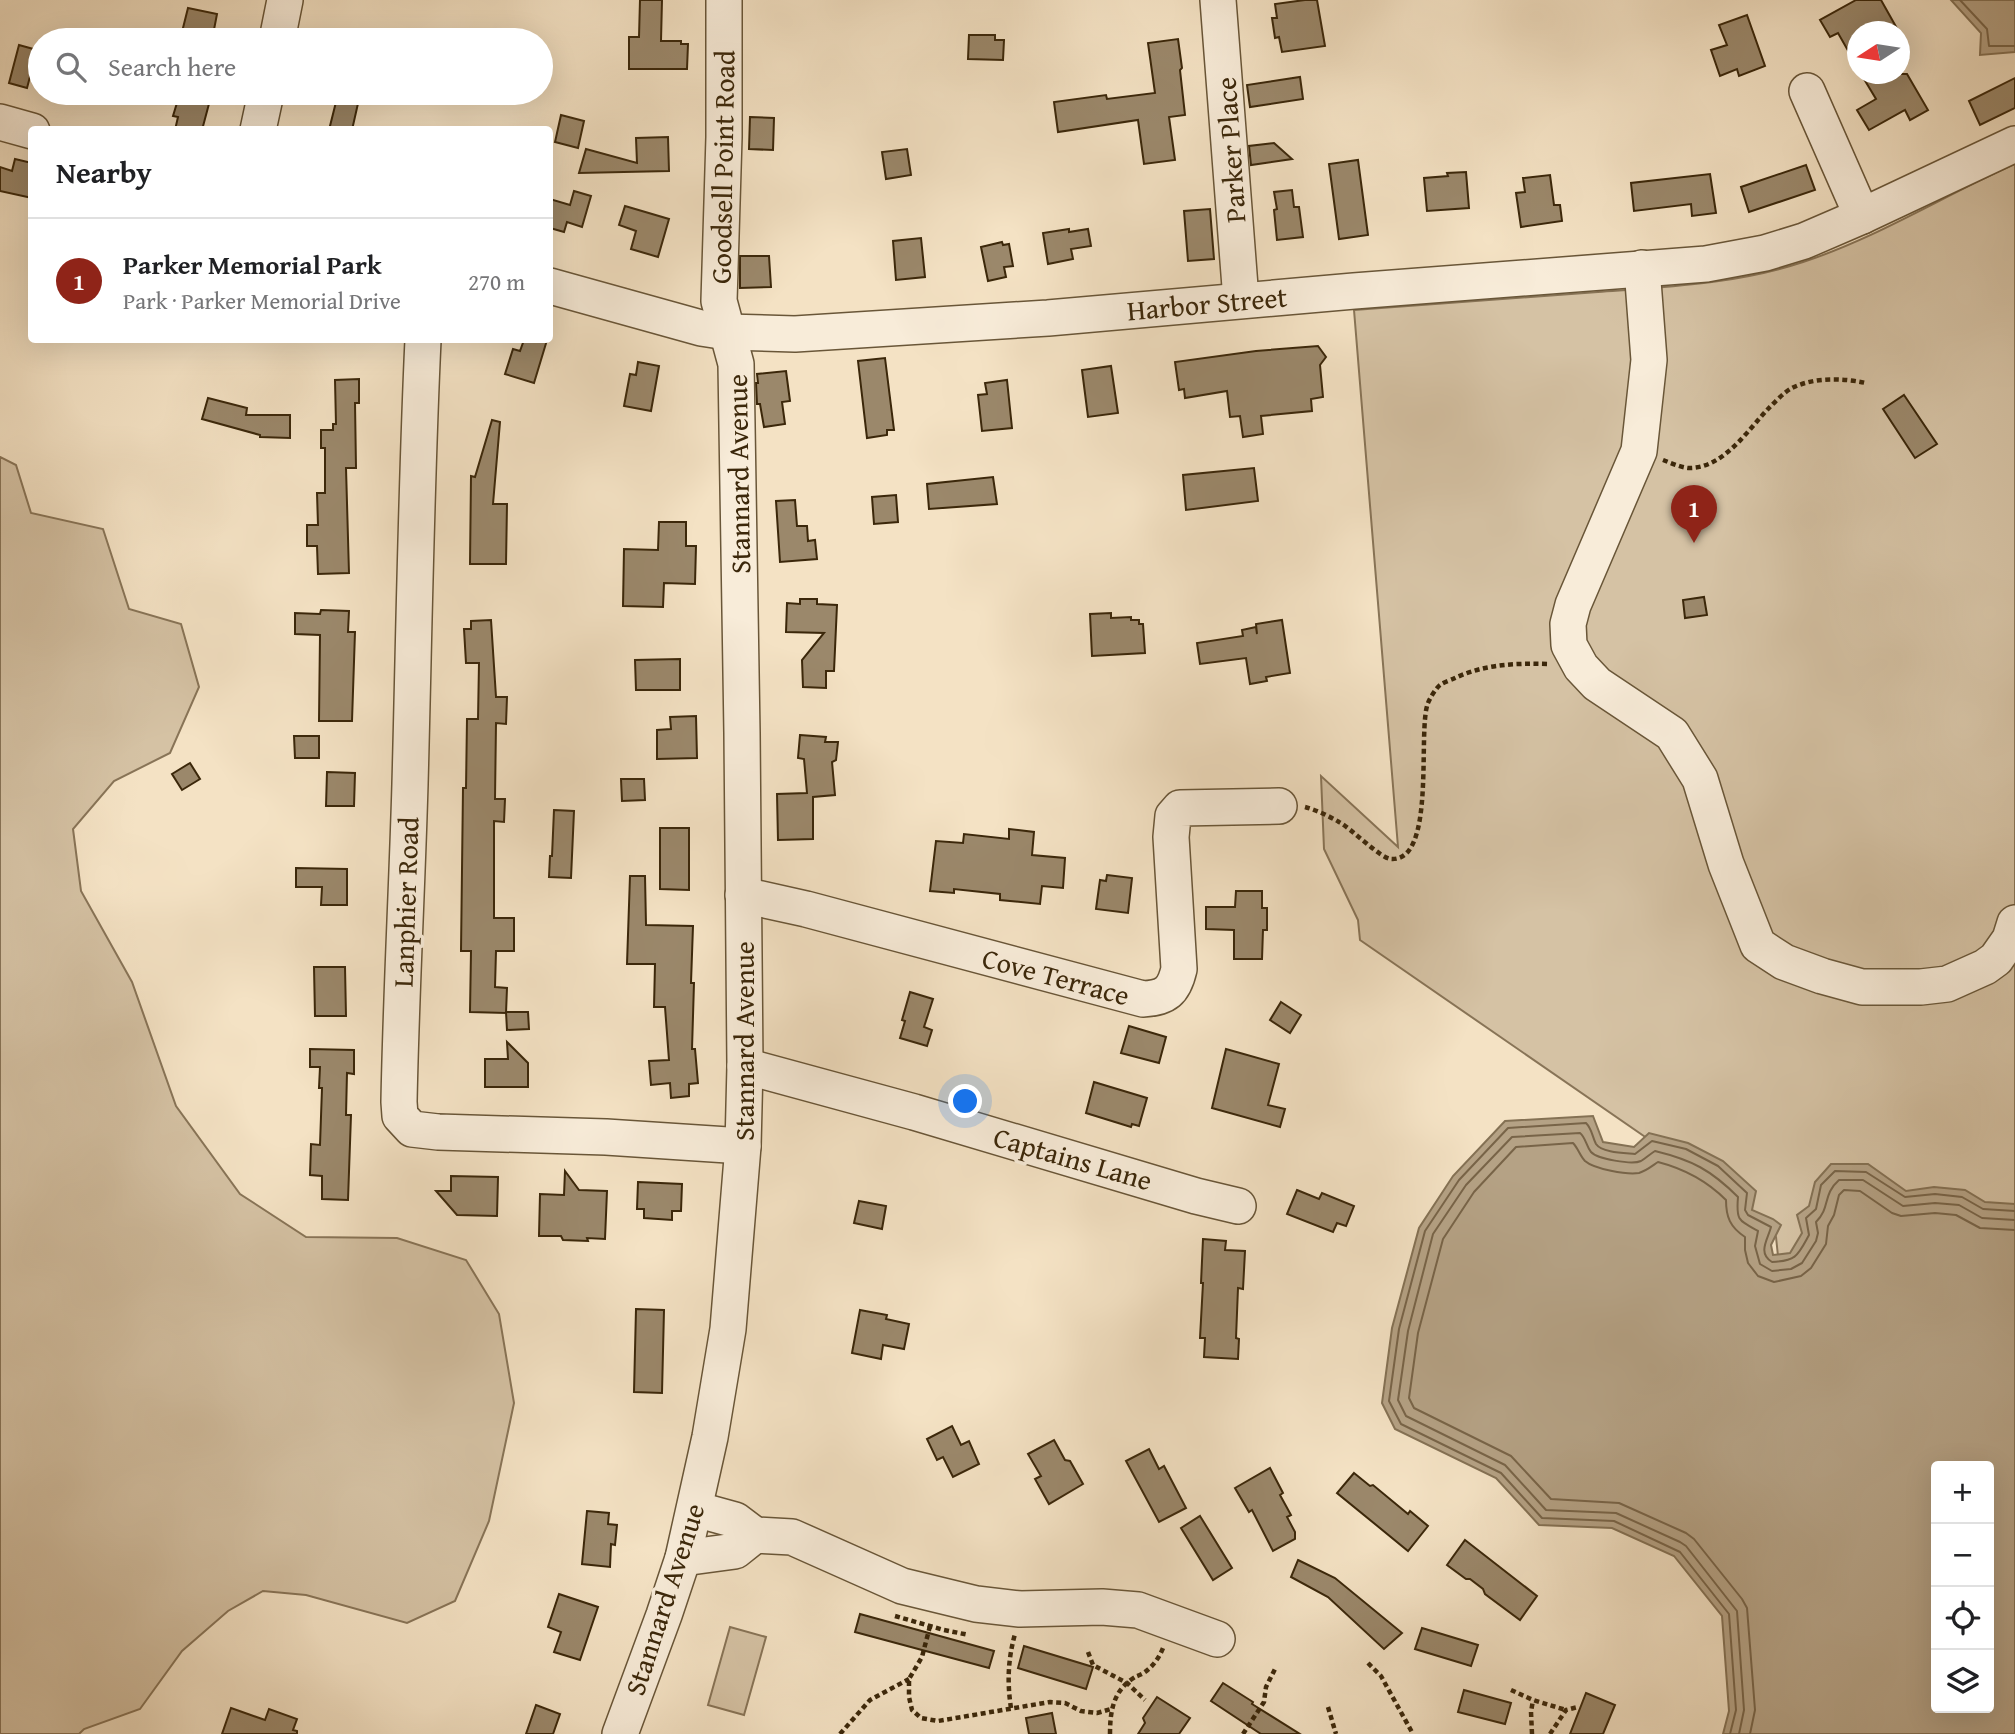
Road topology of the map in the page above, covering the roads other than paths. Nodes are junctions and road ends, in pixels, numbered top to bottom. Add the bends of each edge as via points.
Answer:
1 (285, 0) edge
2 (724, 0) edge
3 (1218, 0) edge
4 (279, 28) edge
5 (1807, 91) dead end
6 (263, 105) edge
7 (0, 122) edge
8 (259, 126) edge
9 (28, 130) edge
10 (2015, 144) edge
11 (1862, 216) junction
12 (1642, 268) junction
13 (553, 287) edge
14 (1241, 300) junction
15 (727, 332) junction
16 (423, 343) edge
17 (1279, 806) road end
18 (743, 895) junction
19 (2015, 923) edge
20 (745, 1066) junction
21 (743, 1146) junction
22 (1238, 1206) dead end
23 (695, 1509) junction
24 (755, 1535) junction
25 (683, 1558) junction
26 (1217, 1639) dead end
27 (620, 1734) edge

1 - 4 street
2 - 15 street, Goodsell Point Road via 719,301
3 - 14 street, Parker Place
5 - 11 street
6 - 8 street
7 - 9 street
10 - 11 street, Harbor Street
11 - 12 street, Harbor Street via 1766,253 1706,264
12 - 14 street, Harbor Street
12 - 19 street via 1649,360 1639,452 1567,624 1569,645 1581,667 1597,684 1672,734 1700,779 1726,864 1758,944 1784,962 1862,987 1947,984 1996,958
13 - 15 street, Harbor Street
14 - 15 street, Harbor Street via 917,327 795,334
15 - 18 street, Stannard Avenue via 736,364
16 - 21 street, Lanphier Road via 400,1116 412,1129 438,1132
17 - 18 street, Cove Terrace via 1180,808 1173,816 1180,969 1176,984 1157,998 1143,999
18 - 20 street, Stannard Avenue
20 - 21 street, Stannard Avenue
20 - 22 street, Captains Lane
21 - 23 street, Stannard Avenue via 728,1329
23 - 24 street via 735,1520
23 - 25 street, Stannard Avenue
24 - 25 street via 735,1551
24 - 26 street via 792,1537 902,1586 976,1604 1138,1610
25 - 27 street, Stannard Avenue

